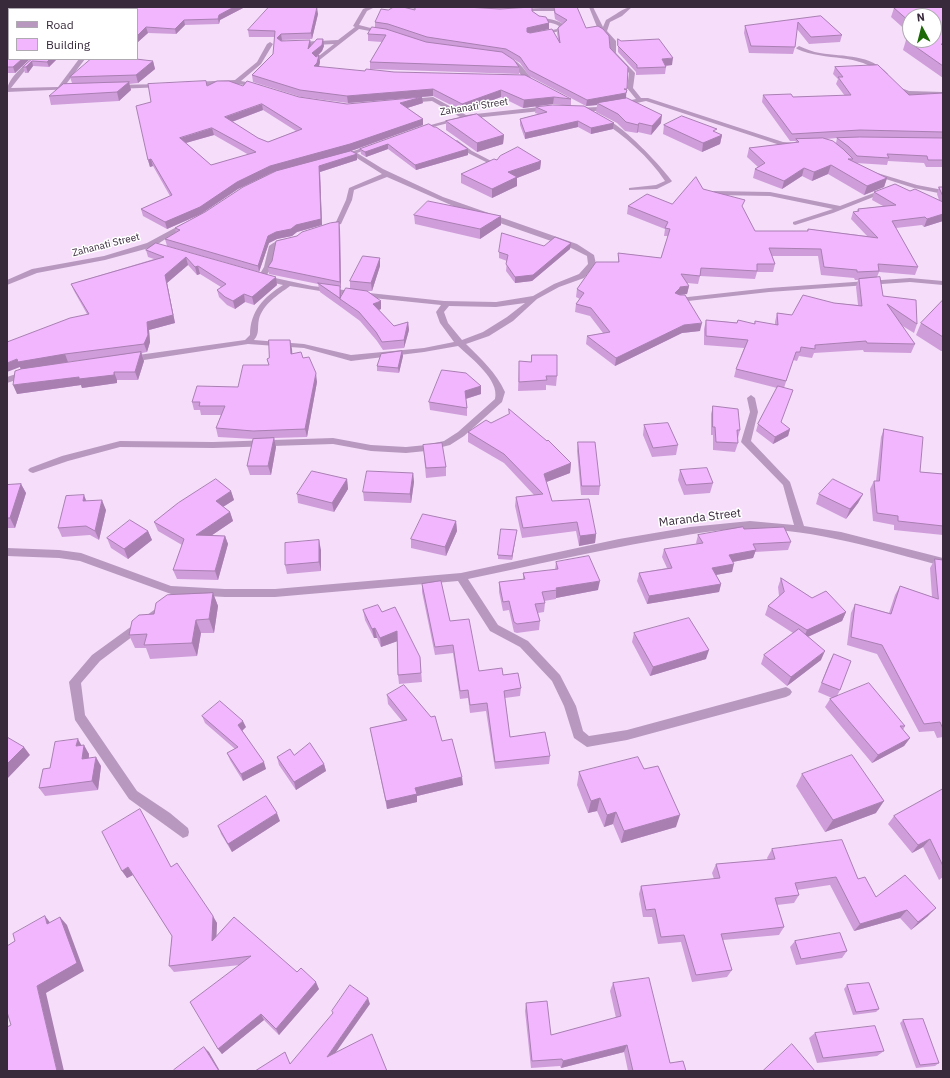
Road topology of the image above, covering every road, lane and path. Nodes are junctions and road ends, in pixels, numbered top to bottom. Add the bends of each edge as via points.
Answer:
1 (373, 7) edge
2 (401, 7) edge
3 (572, 7) edge
4 (591, 7) edge
5 (630, 7) edge
6 (435, 9) edge
7 (515, 10) edge
8 (536, 10) junction
9 (357, 28) junction
10 (604, 32) junction
11 (388, 33) edge
12 (536, 35) edge
13 (338, 42) junction
14 (270, 44) dead end
15 (290, 44) edge
16 (799, 48) dead end
17 (503, 57) edge
18 (33, 60) edge
19 (81, 60) edge
20 (317, 60) edge
21 (518, 78) edge
22 (526, 78) junction
23 (236, 82) junction
24 (186, 84) edge
25 (170, 85) edge
26 (109, 87) edge
27 (262, 87) edge
28 (540, 87) edge
29 (60, 88) junction
30 (81, 88) edge
31 (7, 89) edge
32 (943, 94) edge
33 (639, 99) junction
34 (400, 102) edge
35 (571, 106) edge
36 (558, 108) edge
37 (584, 110) junction
38 (465, 117) junction
39 (433, 125) junction
40 (439, 129) edge
41 (410, 132) edge
42 (451, 138) edge
43 (381, 142) edge
44 (804, 145) edge
45 (353, 153) junction
46 (338, 157) edge
47 (496, 165) edge
48 (863, 170) edge
49 (388, 174) junction
50 (905, 183) junction
51 (631, 189) dead end
52 (943, 192) edge
53 (714, 193) edge
54 (840, 208) junction
55 (196, 220) edge
56 (794, 223) dead end
57 (319, 229) edge
58 (294, 239) edge
59 (150, 245) junction
60 (161, 249) edge
61 (7, 283) edge
62 (943, 283) edge
63 (289, 284) junction
64 (543, 295) junction
65 (679, 300) edge
66 (446, 305) junction
67 (248, 342) junction
68 (461, 343) junction
69 (120, 360) edge
70 (37, 372) edge
71 (7, 380) edge
72 (751, 398) dead end
73 (33, 470) dead end
74 (800, 529) junction
75 (7, 552) edge
76 (943, 562) edge
77 (461, 578) junction
78 (187, 590) junction
79 (786, 692) dead end
80 (183, 832) dead end

1 - 9 street via 365,10 356,24
2 - 6 street
3 - 8 street
4 - 10 street
5 - 10 street via 620,16 608,21
7 - 8 street
8 - 12 street via 535,16 540,20 558,22 562,26 556,31
9 - 11 street
9 - 13 street
10 - 33 street via 613,41 613,53 632,73 630,88
13 - 15 street
13 - 20 street
14 - 23 street via 259,63
16 - 32 street via 813,54 839,56 871,64 880,69 903,92
17 - 22 street via 514,62
18 - 31 street
19 - 29 street
21 - 22 street
22 - 28 street
23 - 24 street
23 - 27 street
25 - 26 street
29 - 30 street
29 - 31 street
33 - 37 street
33 - 44 street via 657,101 782,144
34 - 38 street via 433,99
35 - 37 street
36 - 38 street, Zahanati Street
37 - 51 street via 614,125 662,170 669,181 667,184
38 - 39 street, Zahanati Street
39 - 40 street
39 - 41 street, Zahanati Street
42 - 47 street via 470,152
43 - 45 street
45 - 46 street
45 - 49 street
48 - 50 street
49 - 57 street via 354,186 338,223
49 - 64 street via 452,203 574,246 590,255 592,264 586,274 580,279 554,286
50 - 52 street
50 - 54 street
53 - 54 street via 770,194
54 - 56 street
55 - 59 street, Zahanati Street
58 - 63 street via 273,246 268,267 259,276
59 - 60 street
59 - 61 street, Zahanati Street via 106,258 35,271
62 - 65 street via 910,280
63 - 66 street
63 - 67 street via 270,296 259,310 253,321 254,335
64 - 66 street via 502,304
64 - 68 street via 496,329
66 - 68 street via 440,312 441,316
67 - 68 street via 304,346 351,358
67 - 69 street
68 - 73 street via 490,375 501,392 498,400 461,434 447,443 406,450 371,448 334,441 213,445 120,444 65,458
70 - 71 street
72 - 74 street via 754,412 746,442 787,484
74 - 76 street, Maranda Street via 841,536
74 - 77 street, Maranda Street via 750,525 690,531 573,552
75 - 78 street, Maranda Street via 81,557 171,590
77 - 78 street, Maranda Street via 275,593
77 - 79 street via 494,628 524,644 556,678 570,706 578,734 587,742 627,735
78 - 80 street via 96,658 75,682 79,716 133,795

